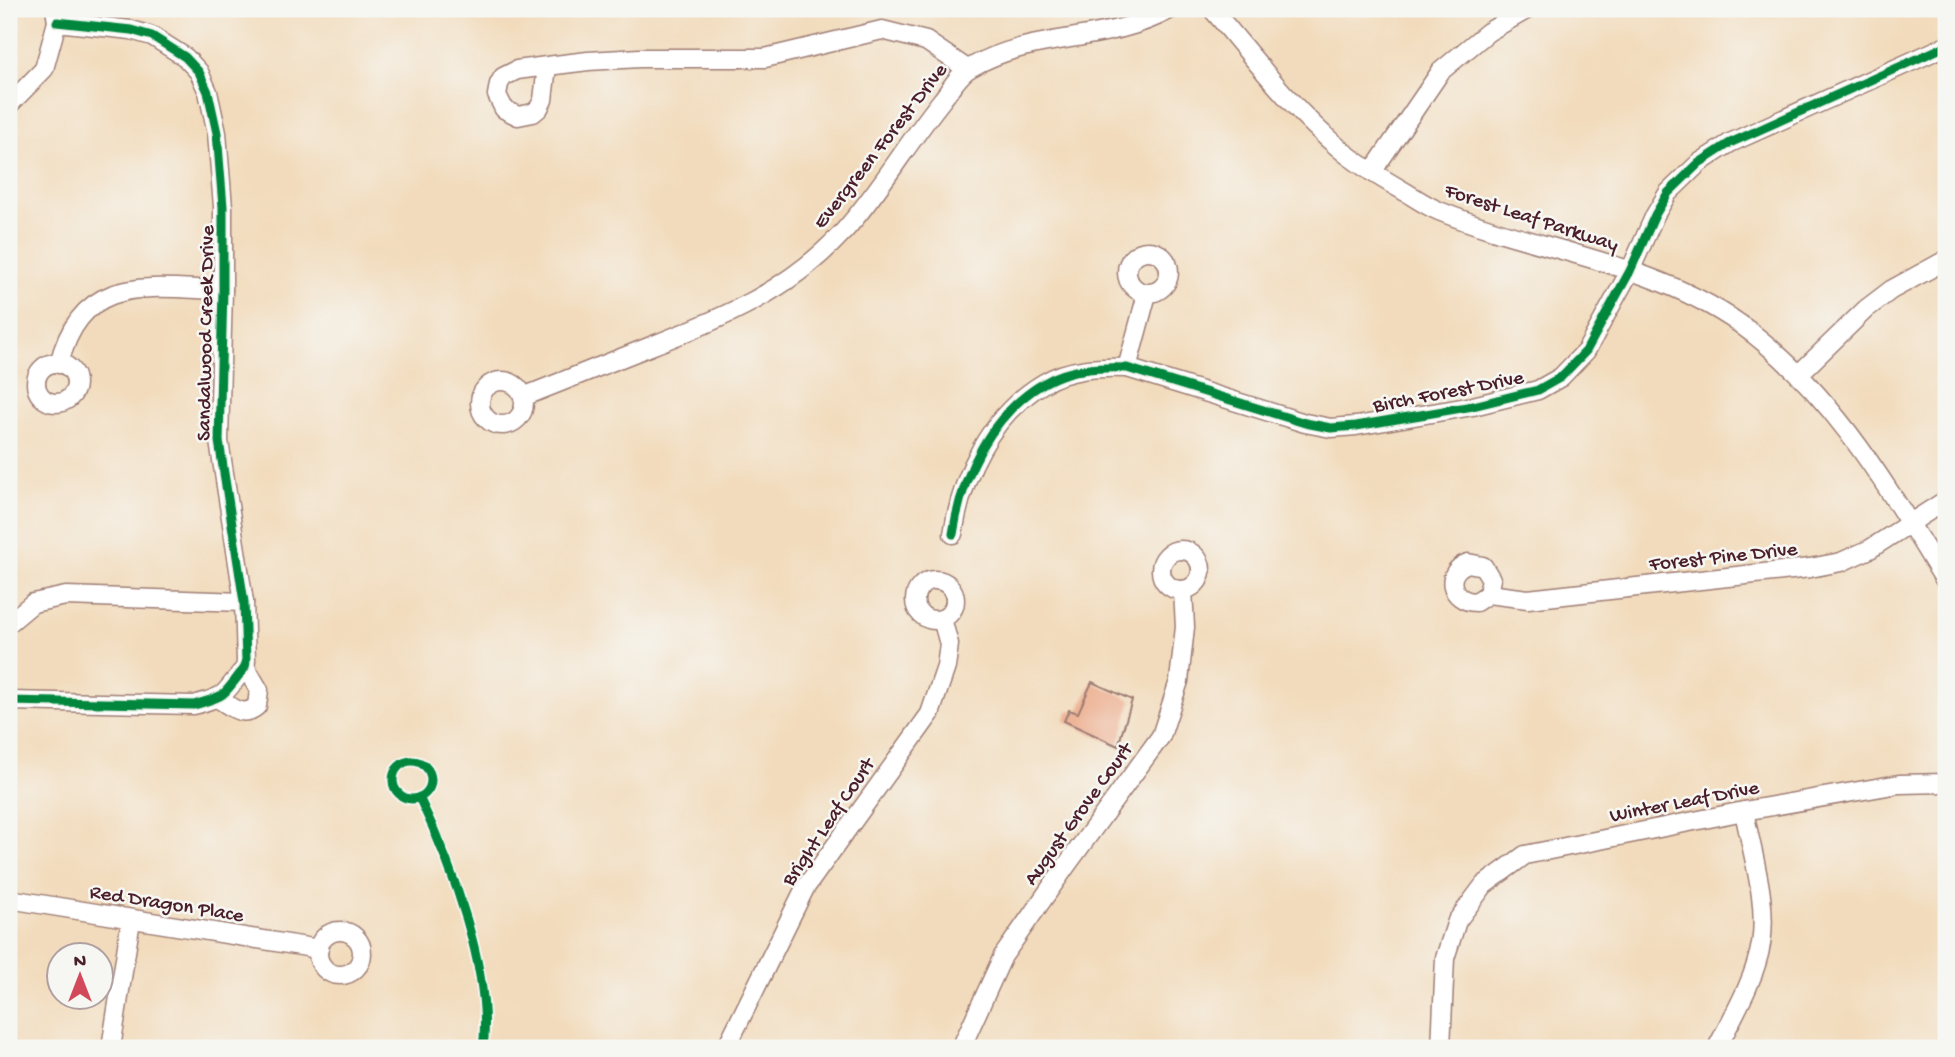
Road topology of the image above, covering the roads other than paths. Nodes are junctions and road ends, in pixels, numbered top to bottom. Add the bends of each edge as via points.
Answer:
1 (1171, 9) edge
2 (1212, 9) edge
3 (1528, 9) edge
4 (56, 16) edge
5 (1946, 46) edge
6 (547, 66) dead end
7 (967, 69) junction
8 (9, 105) edge
9 (1372, 172) junction
10 (1946, 260) edge
11 (1630, 271) junction
12 (223, 290) junction
13 (1147, 294) dead end
14 (58, 364) dead end
15 (1127, 368) junction
16 (1800, 373) junction
17 (523, 397) dead end
18 (1946, 500) edge
19 (1910, 524) junction
20 (953, 534) dead end
21 (1946, 582) edge
22 (1183, 590) dead end
23 (1489, 594) dead end
24 (244, 602) junction
25 (942, 619) dead end
26 (9, 623) edge
27 (246, 668) junction
28 (217, 698) junction
29 (9, 701) edge
30 (1946, 783) edge
31 (1744, 811) junction
32 (9, 899) edge
33 (131, 920) junction
34 (319, 949) dead end
35 (111, 1048) edge
36 (726, 1048) edge
37 (961, 1048) edge
38 (1441, 1048) edge
39 (1717, 1048) edge

1 - 7 street, Evergreen Forest Drive via 1132,27 1031,44
2 - 9 street, Forest Leaf Parkway via 1305,115
3 - 9 street via 1489,32 1441,71
4 - 8 street via 44,69
4 - 12 street, Sandalwood Creek Drive via 152,36 199,72 217,133
5 - 11 street, Birch Forest Drive via 1730,143 1699,163 1668,193
6 - 7 street via 640,58 765,58 882,30 926,41
7 - 17 street, Evergreen Forest Drive via 845,230 798,273 722,319
9 - 11 street, Forest Leaf Parkway via 1436,210
10 - 16 street via 1866,309
11 - 15 street, Birch Forest Drive via 1573,367 1538,390 1473,406 1331,428
11 - 16 street, Forest Leaf Parkway via 1728,317
12 - 14 street via 138,288 108,296 79,319
12 - 24 street, Sandalwood Creek Drive via 219,441
13 - 15 street
15 - 20 street, Birch Forest Drive via 1073,372 1044,383 1014,406 980,450 967,476
16 - 19 street, Forest Leaf Parkway via 1843,424
18 - 19 street, Forest Pine Drive
19 - 21 street, Forest Leaf Parkway
19 - 23 street, Forest Pine Drive via 1841,562 1810,568 1528,599
22 - 37 street, August Grove Court via 1185,627 1179,681 1161,736 1003,956
24 - 26 street via 66,596 33,603
24 - 27 street, Sandalwood Creek Drive
25 - 36 street, Bright Leaf Court via 949,644 930,715 806,888
27 - 28 street via 233,687
27 - 28 street via 259,690 254,709 242,713
28 - 29 street via 194,705
30 - 31 street, Winter Leaf Drive via 1899,784
31 - 38 street, Winter Leaf Drive via 1525,855 1483,885 1457,921 1444,958
31 - 39 street via 1763,909 1761,946
32 - 33 street, Red Dragon Place
33 - 34 street, Red Dragon Place
33 - 35 street

